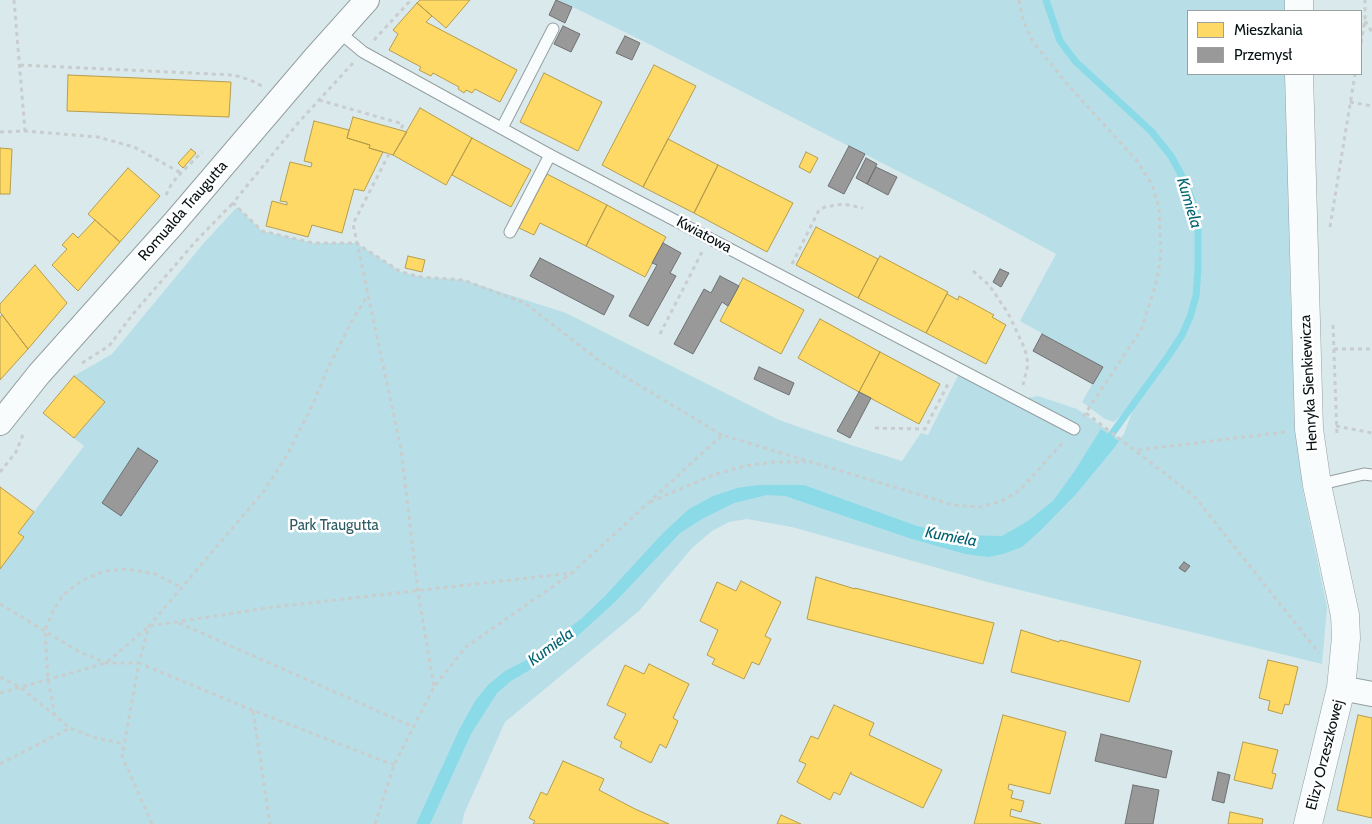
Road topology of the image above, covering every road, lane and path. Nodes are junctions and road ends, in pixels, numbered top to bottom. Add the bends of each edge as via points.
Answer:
1 (14, 0) edge
2 (367, 0) edge
3 (411, 0) edge
4 (1019, 0) edge
5 (1365, 0) edge
6 (1365, 20) junction
7 (553, 29) dead end
8 (338, 32) junction
9 (1372, 32) edge
10 (1362, 37) edge
11 (363, 52) junction
12 (20, 65) junction
13 (1299, 75) edge
14 (1355, 75) edge
15 (266, 88) dead end
16 (319, 100) junction
17 (1350, 102) junction
18 (1372, 106) edge
19 (502, 128) junction
20 (401, 130) dead end
21 (25, 131) junction
22 (0, 132) edge
23 (388, 154) dead end
24 (550, 155) junction
25 (180, 173) dead end
26 (233, 202) junction
27 (863, 208) dead end
28 (1329, 229) dead end
29 (510, 232) dead end
30 (710, 238) junction
31 (356, 243) junction
32 (973, 271) dead end
33 (785, 278) junction
34 (368, 295) junction
35 (1333, 321) dead end
36 (660, 334) dead end
37 (1372, 348) edge
38 (1334, 349) junction
39 (75, 368) dead end
40 (957, 368) junction
41 (1018, 400) junction
42 (1086, 413) junction
43 (0, 423) edge
44 (1337, 426) junction
45 (26, 428) dead end
46 (876, 428) dead end
47 (1074, 430) junction
48 (1299, 430) junction
49 (1372, 433) edge
50 (722, 435) junction
51 (1137, 450) junction
52 (811, 462) junction
53 (0, 472) edge
54 (1372, 475) edge
55 (1328, 482) junction
56 (647, 504) junction
57 (572, 573) junction
58 (181, 588) junction
59 (418, 592) junction
60 (0, 604) edge
61 (177, 622) junction
62 (149, 626) junction
63 (46, 630) junction
64 (1318, 652) dead end
65 (106, 663) junction
66 (139, 663) junction
67 (0, 677) edge
68 (48, 679) junction
69 (20, 687) junction
70 (434, 687) junction
71 (1341, 688) junction
72 (0, 693) edge
73 (1372, 694) edge
74 (252, 710) junction
75 (55, 716) junction
76 (70, 728) junction
77 (414, 728) junction
78 (124, 744) junction
79 (0, 764) edge
80 (394, 765) junction
81 (152, 824) edge
82 (270, 824) edge
83 (375, 824) edge
84 (1308, 824) edge

1 - 12 path
2 - 8 street, Romualda Traugutta
3 - 11 path
4 - 42 path via 1023,20 1033,42 1137,162 1152,184 1159,208 1161,253 1146,317 1138,336
5 - 6 path
6 - 9 path
6 - 10 path
7 - 19 lane
8 - 11 lane, Kwiatowa
8 - 43 street, Romualda Traugutta via 39,374
11 - 16 path
11 - 19 lane, Kwiatowa
12 - 15 path via 234,75
12 - 21 path
13 - 48 street, Henryka Sienkiewicza
14 - 17 path
16 - 20 path via 403,124
16 - 26 path
17 - 18 path
17 - 28 path
19 - 24 lane, Kwiatowa
21 - 22 path
21 - 25 path via 98,137 134,147
23 - 31 path via 352,224
24 - 29 lane
24 - 30 lane, Kwiatowa
26 - 31 path via 262,231 313,243
26 - 39 path via 133,314 109,346
27 - 33 path via 843,204 819,210
30 - 33 lane, Kwiatowa
30 - 36 path
31 - 34 path
31 - 50 path via 400,272 463,280 525,303 602,363
32 - 41 path via 989,285 1008,313 1025,348 1028,364
33 - 40 lane, Kwiatowa
34 - 58 path via 328,368 287,455 264,491
34 - 59 path via 401,449
35 - 38 path
37 - 38 path
38 - 44 path
40 - 41 lane, Kwiatowa
40 - 46 path via 925,429
41 - 47 lane, Kwiatowa
42 - 47 path
42 - 51 path
44 - 48 path
44 - 49 path
44 - 55 path
45 - 53 path via 16,452
47 - 52 path via 1020,490 1004,500 981,507 954,505
48 - 51 path
48 - 55 street, Henryka Sienkiewicza
50 - 52 path
50 - 56 path
51 - 64 path via 1194,496
52 - 56 path via 744,466 714,475
54 - 55 lane
55 - 71 street, Henryka Sienkiewicza via 1345,615
56 - 57 path
57 - 59 path
57 - 70 path via 466,647
58 - 62 path
58 - 63 path via 155,574 127,569 105,571 81,581 62,596
59 - 61 path via 274,607
59 - 70 path
60 - 63 path
61 - 62 path
61 - 77 path
62 - 65 path
62 - 66 path
63 - 65 path
63 - 68 path
65 - 66 path
65 - 68 path
66 - 74 path
66 - 78 path
67 - 69 path
68 - 69 path
68 - 75 path
69 - 72 path
69 - 75 path
70 - 77 path
71 - 73 street, Elizy Orzeszkowej
71 - 84 street, Elizy Orzeszkowej
74 - 80 path
74 - 82 path
75 - 76 path
76 - 78 path
76 - 79 path
77 - 80 path
78 - 81 path via 122,756
80 - 83 path

